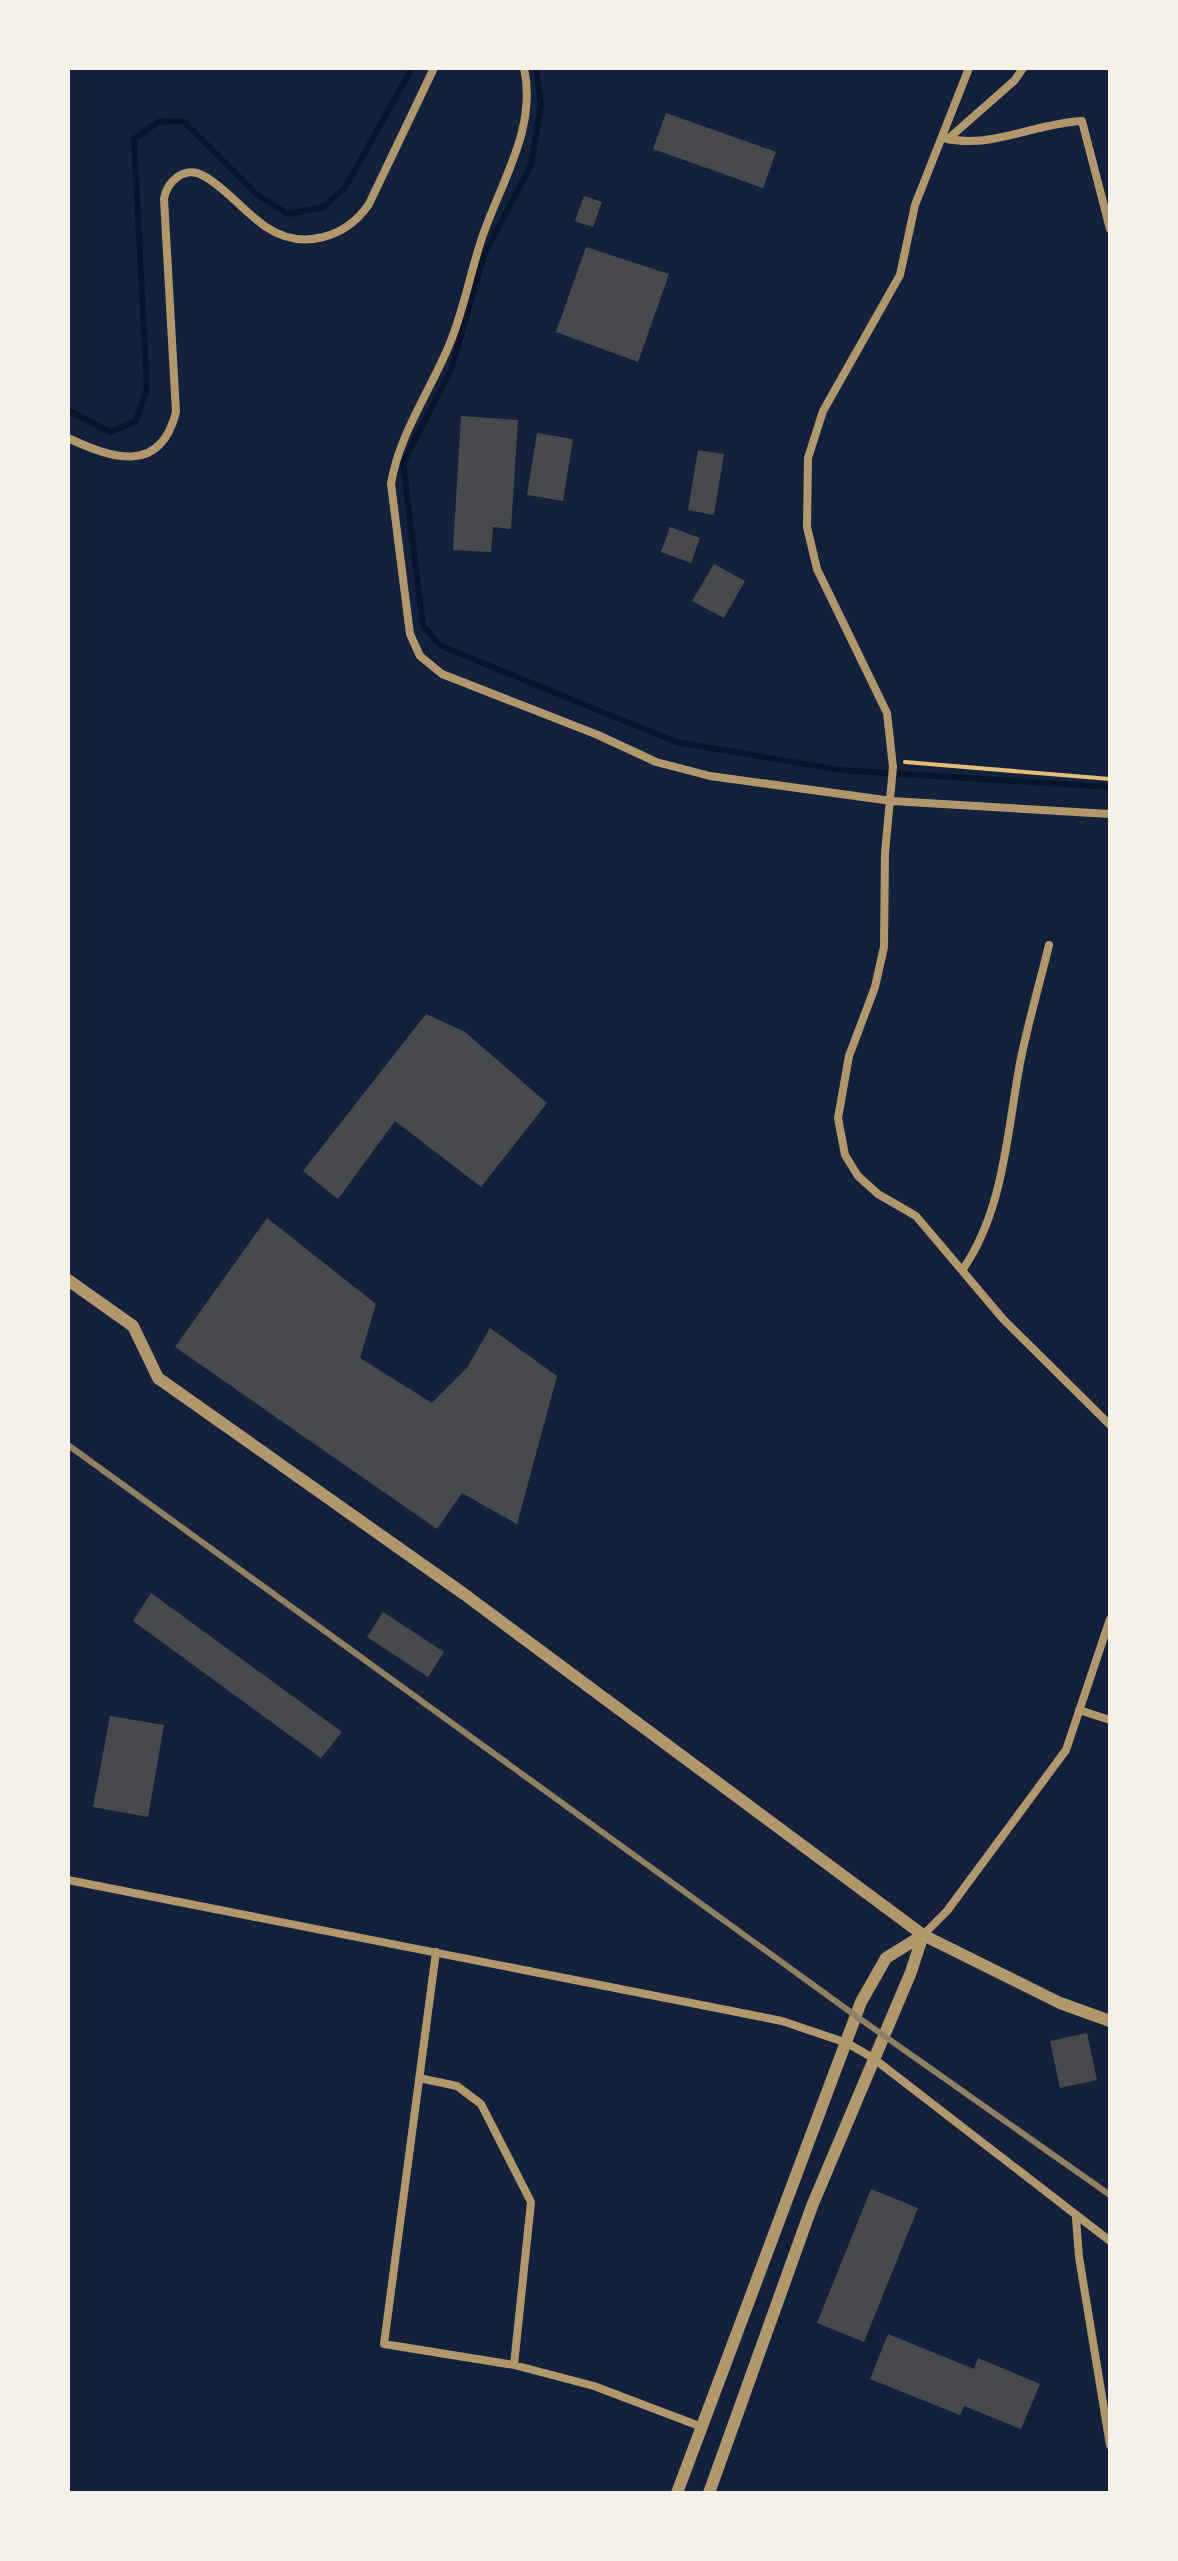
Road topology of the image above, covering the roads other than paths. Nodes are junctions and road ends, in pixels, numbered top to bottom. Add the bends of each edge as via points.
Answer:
1 (434, 68) edge
2 (524, 68) edge
3 (969, 68) edge
4 (1023, 68) edge
5 (945, 138) junction
6 (1110, 229) edge
7 (68, 438) edge
8 (892, 797) junction
9 (1110, 814) edge
10 (1049, 945) dead end
11 (963, 1269) junction
12 (68, 1280) edge
13 (1110, 1425) edge
14 (1110, 1619) edge
15 (1079, 1710) junction
16 (1110, 1720) edge
17 (68, 1880) edge
18 (923, 1935) junction
19 (436, 1952) junction
20 (1110, 2021) edge
21 (847, 2043) junction
22 (873, 2058) junction
23 (419, 2078) junction
24 (1076, 2218) junction
25 (1110, 2241) edge
26 (514, 2365) junction
27 (702, 2427) junction
28 (1110, 2445) edge
29 (677, 2493) edge
30 (709, 2493) edge

1 - 7 street via 369,204 335,235 282,235 204,175 184,174 172,181 164,199 173,424 159,444 129,458 108,456
2 - 8 street via 527,94 515,164 484,230 451,341 395,460 391,484 414,645 442,674 656,762 710,776
3 - 5 street
4 - 5 street
5 - 6 street via 984,143 1082,121
5 - 8 street via 915,205 900,275 823,411 808,458 807,527 817,569 887,713
8 - 9 street
8 - 11 street via 885,853 884,947 840,1093 841,1139 858,1176 916,1216
10 - 11 street via 990,1218
11 - 13 street via 1003,1319
12 - 18 street via 133,1326 158,1378 464,1594
14 - 15 street
15 - 16 street
15 - 18 street via 1066,1750 947,1911
17 - 19 street
18 - 20 street via 1060,2003
18 - 21 street via 886,1958 861,2002
18 - 22 street
19 - 21 street via 782,2021
19 - 23 street
21 - 22 street
21 - 27 street
22 - 24 street
22 - 30 street via 812,2206
23 - 26 street via 457,2086 481,2104 531,2202
23 - 26 street via 384,2344
24 - 25 street
24 - 28 street
26 - 27 street via 594,2386
27 - 29 street

